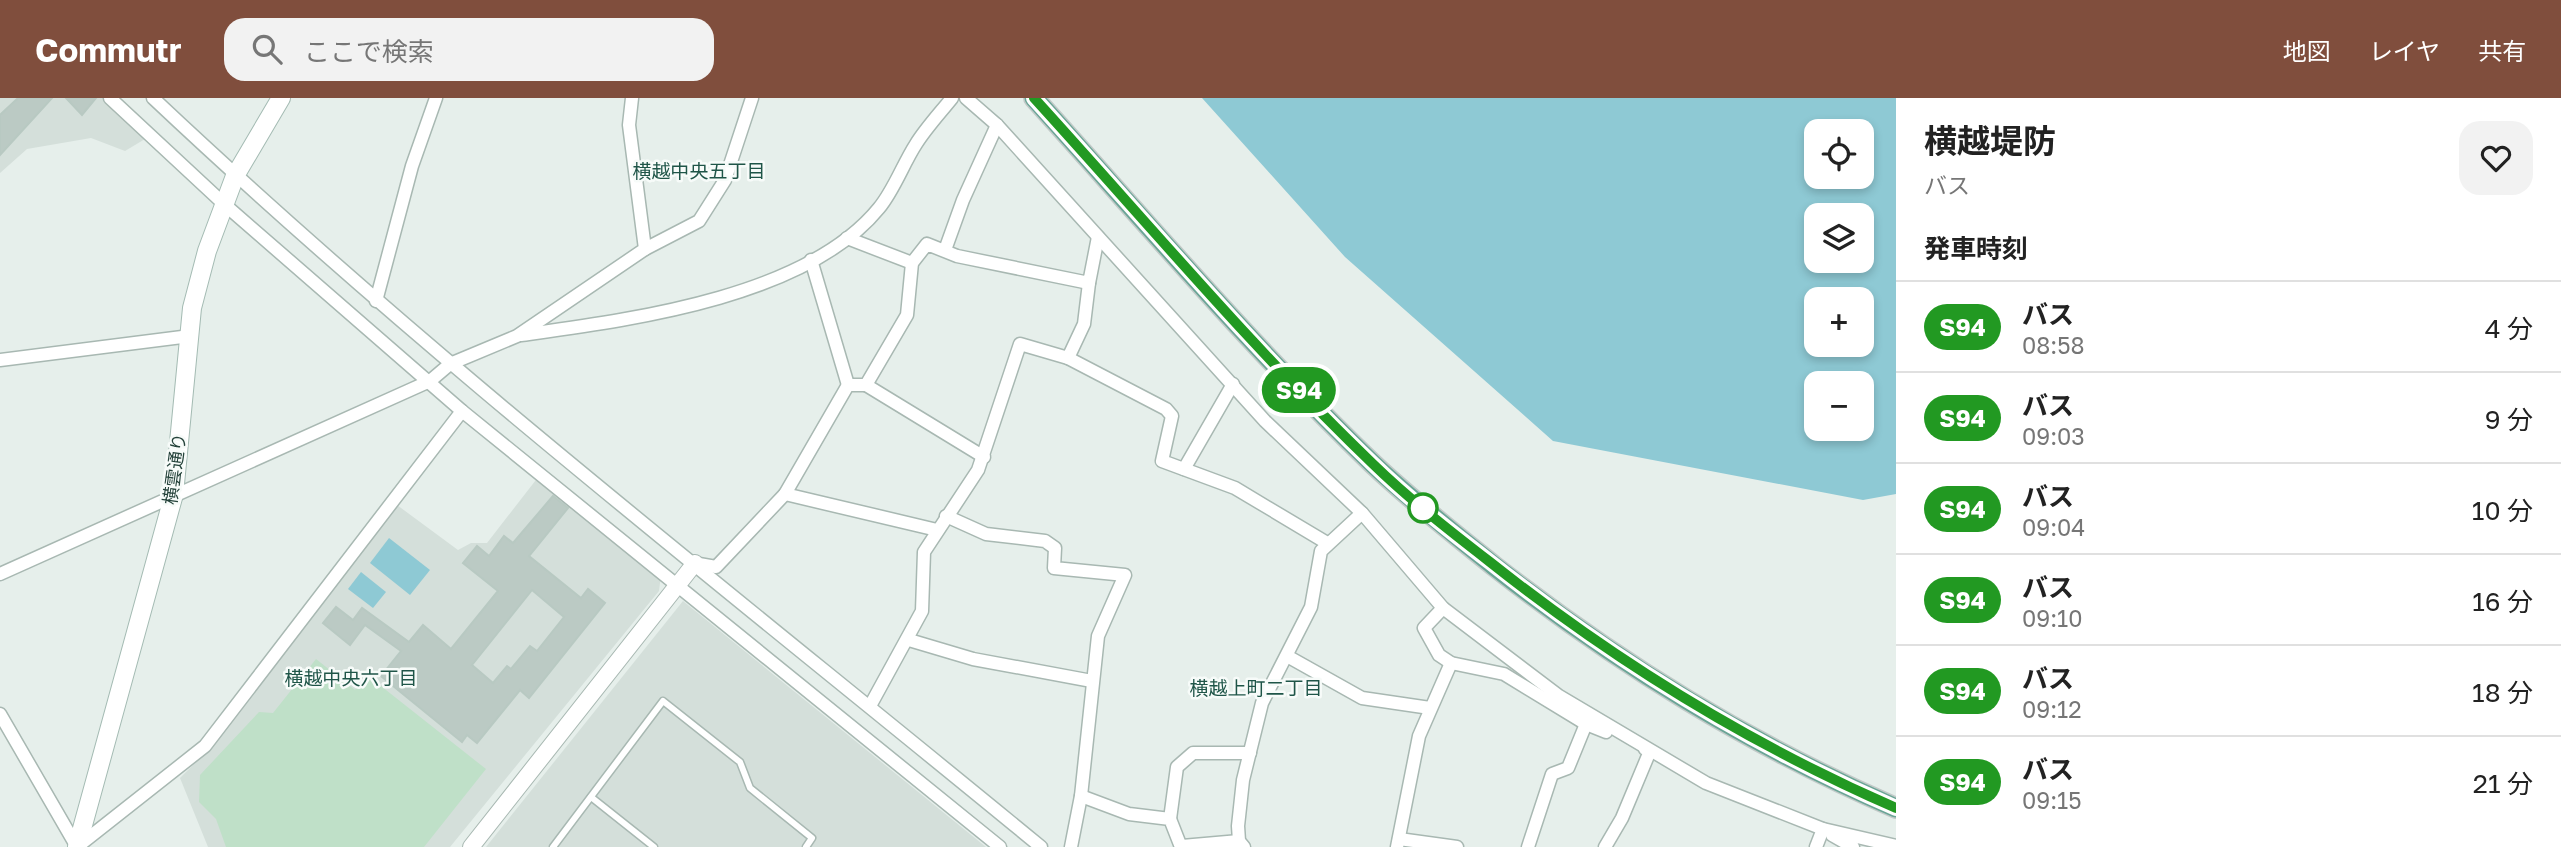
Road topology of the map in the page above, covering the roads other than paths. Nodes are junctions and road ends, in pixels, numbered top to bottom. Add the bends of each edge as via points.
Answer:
1 (110, 98) edge
2 (153, 98) edge
3 (281, 98) edge
4 (436, 98) edge
5 (632, 98) edge
6 (752, 98) edge
7 (952, 98) edge
8 (966, 98) edge
9 (1034, 98) edge
10 (997, 125) junction
11 (235, 176) junction
12 (224, 204) junction
13 (1098, 237) junction
14 (848, 239) junction
15 (645, 248) junction
16 (945, 250) junction
17 (811, 260) junction
18 (912, 264) junction
19 (1089, 283) junction
20 (376, 301) junction
21 (190, 336) junction
22 (517, 336) junction
23 (1068, 358) junction
24 (0, 360) edge
25 (450, 364) junction
26 (430, 381) junction
27 (1233, 384) junction
28 (848, 385) junction
29 (866, 385) junction
30 (462, 411) junction
31 (984, 457) junction
32 (1184, 469) junction
33 (174, 494) junction
34 (785, 494) junction
35 (1362, 513) junction
36 (946, 516) junction
37 (937, 530) junction
38 (1327, 543) junction
39 (695, 563) junction
40 (0, 574) edge
41 (678, 583) junction
42 (1443, 608) junction
43 (909, 640) junction
44 (1287, 656) junction
45 (1451, 663) junction
46 (1093, 681) junction
47 (870, 706) junction
48 (1430, 708) junction
49 (0, 714) edge
50 (1588, 719) junction
51 (1650, 751) junction
52 (1250, 752) junction
53 (1081, 796) junction
54 (591, 797) junction
55 (1896, 807) edge
56 (1170, 819) junction
57 (1823, 829) junction
58 (1398, 843) edge
59 (1242, 844) edge
60 (1896, 846) edge
61 (78, 847) edge
62 (471, 847) edge
63 (553, 847) edge
64 (654, 847) edge
65 (806, 847) edge
66 (1000, 847) edge
67 (1041, 847) edge
68 (1071, 847) edge
69 (1182, 847) edge
70 (1457, 847) edge
71 (1528, 847) edge
72 (1605, 847) edge
73 (1816, 847) edge
74 (1853, 847) edge

1 - 12 street
2 - 11 street
3 - 11 main road, 横雲通り
4 - 20 street via 412,166
5 - 15 street via 629,125
6 - 15 street via 725,180 699,221
7 - 14 street via 916,143 879,208
8 - 10 street
9 - 55 main road via 1278,368 1374,466 1448,530 1638,671 1810,770
10 - 13 street
10 - 16 street
11 - 12 main road, 横雲通り
11 - 20 street
12 - 21 main road, 横雲通り via 195,297
12 - 26 street
13 - 19 street
13 - 27 street
14 - 17 street
14 - 18 street
15 - 22 street
16 - 18 street via 927,244
16 - 19 street
17 - 22 street via 753,286 647,317
17 - 28 street
18 - 29 street via 907,315
19 - 23 street via 1084,324
20 - 25 street
21 - 24 street
21 - 33 main road, 横雲通り
22 - 25 street
23 - 31 street via 1020,344
23 - 32 street via 1166,409 1172,416 1162,461
25 - 26 street
25 - 39 street
26 - 30 street
26 - 33 street
27 - 32 street
27 - 35 street via 1265,421
28 - 29 street
28 - 34 street
29 - 31 street
30 - 41 street
30 - 61 street via 205,746
31 - 36 street
32 - 38 street via 1235,488
33 - 40 street
33 - 61 main road, 横雲通り
34 - 37 street
34 - 39 street via 716,567
35 - 38 street
35 - 42 street
36 - 37 street
36 - 46 street via 986,534 1045,541 1055,548 1054,568 1125,575 1098,636
37 - 43 street via 924,552 922,611
38 - 44 street via 1317,565 1311,607
39 - 41 street
39 - 47 street
41 - 62 street
41 - 66 street
42 - 45 street via 1424,628 1439,655
42 - 50 street
43 - 46 street via 972,659
43 - 47 street
44 - 48 street via 1362,698
44 - 52 street via 1262,703
45 - 48 street
45 - 50 street via 1504,674
46 - 53 street
47 - 67 street
48 - 58 street via 1419,736
49 - 61 street
50 - 51 street
50 - 71 street via 1568,768 1552,774
51 - 57 street via 1706,783
51 - 72 street
52 - 56 street via 1193,753 1177,767
52 - 59 street via 1239,815
53 - 56 street via 1129,814
53 - 68 street
54 - 63 lane
54 - 64 lane
54 - 65 lane via 663,701 740,762 750,788 812,838
56 - 69 street
57 - 60 street
57 - 73 street
57 - 74 street
58 - 70 street
59 - 69 street

